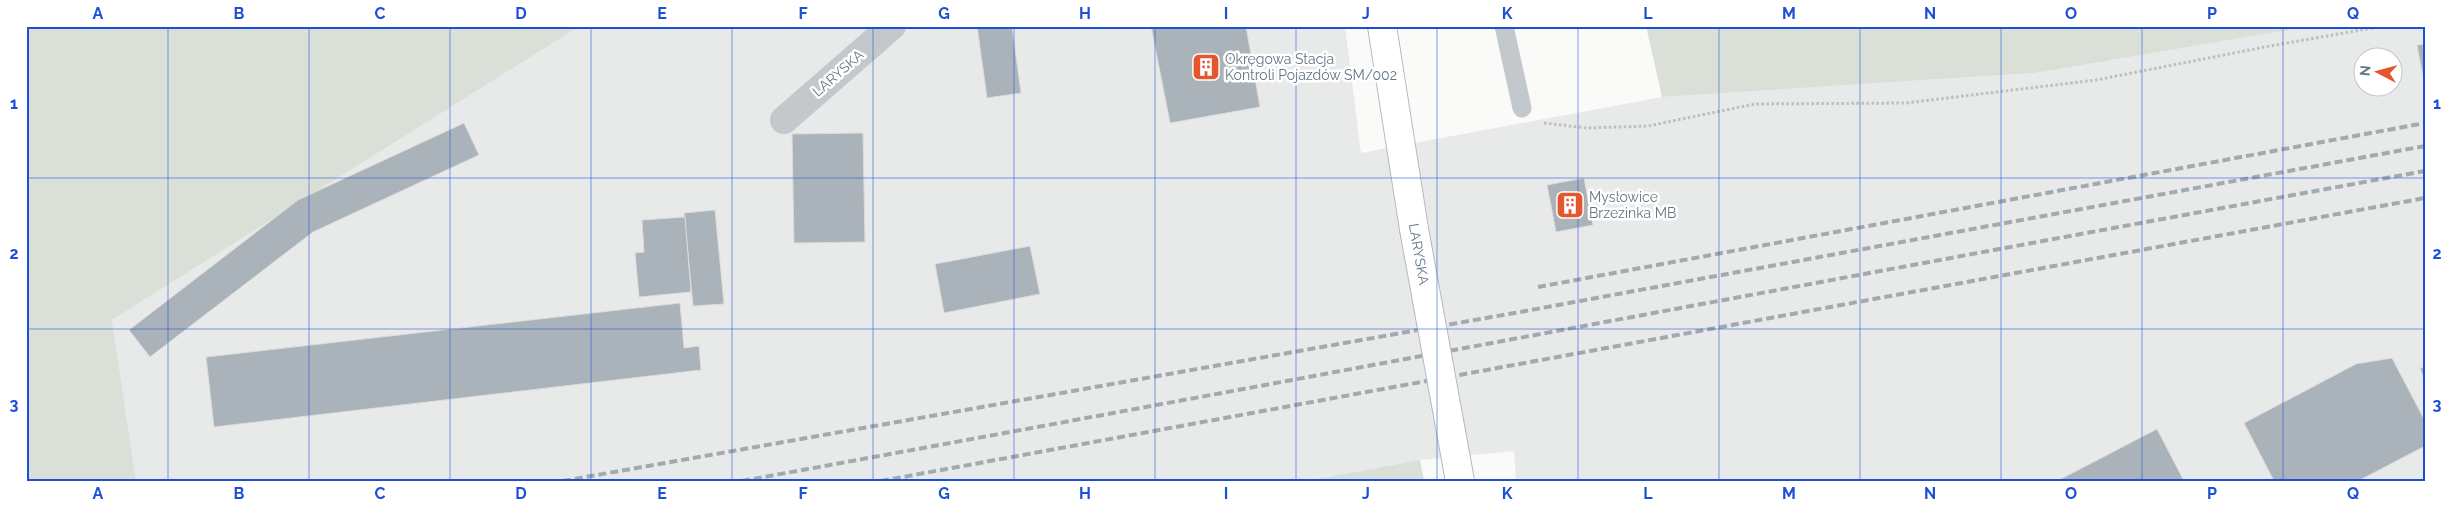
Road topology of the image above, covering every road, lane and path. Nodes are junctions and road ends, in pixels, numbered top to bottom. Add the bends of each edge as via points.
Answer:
1 (892, 26) edge
2 (1382, 26) edge
3 (1504, 26) edge
4 (2384, 26) edge
5 (1522, 108) joint
6 (784, 120) dead end
7 (1460, 481) edge

1 - 6 street, LARYSKA
2 - 7 street, LARYSKA, bridge via 1414,229
3 - 5 lane
4 - 5 path via 2096,80 1906,102 1755,104 1648,126 1586,128 1544,123

